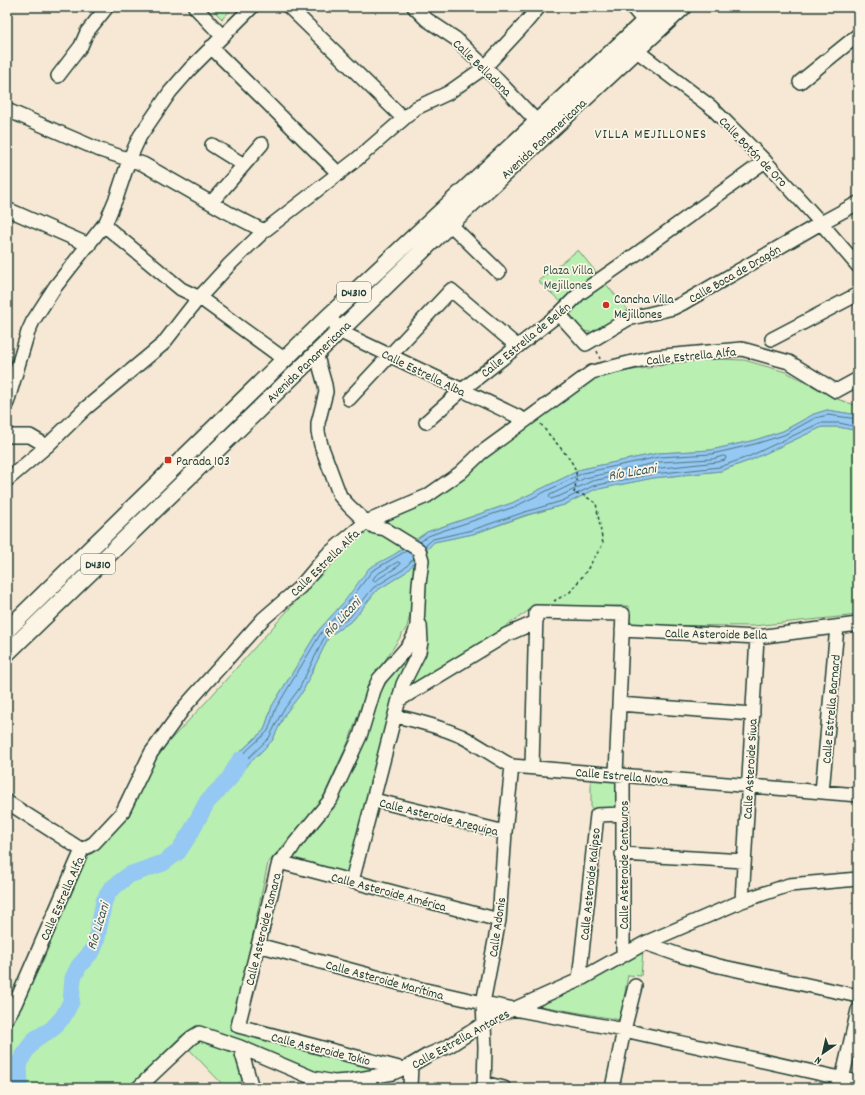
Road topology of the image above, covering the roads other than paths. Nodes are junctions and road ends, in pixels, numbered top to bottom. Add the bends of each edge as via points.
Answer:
1 (107, 7) edge
2 (195, 7) edge
3 (252, 7) edge
4 (288, 7) edge
5 (414, 7) edge
6 (538, 7) edge
7 (632, 7) edge
8 (660, 7) edge
9 (683, 7) edge
10 (650, 27) junction
11 (858, 35) edge
12 (222, 36) junction
13 (631, 46) junction
14 (211, 48) junction
15 (486, 67) junction
16 (58, 76) dead end
17 (800, 82) dead end
18 (7, 110) edge
19 (403, 118) junction
20 (537, 121) junction
21 (548, 133) junction
22 (262, 144) dead end
23 (212, 145) dead end
24 (129, 160) junction
25 (765, 161) junction
26 (244, 165) junction
27 (339, 174) junction
28 (211, 203) junction
29 (858, 203) edge
30 (7, 209) edge
31 (821, 223) junction
32 (450, 224) junction
33 (104, 225) junction
34 (264, 231) junction
35 (89, 245) junction
36 (858, 266) edge
37 (499, 272) dead end
38 (858, 294) edge
39 (200, 298) junction
40 (559, 314) junction
41 (328, 317) junction
42 (341, 329) junction
43 (772, 339) dead end
44 (516, 346) junction
45 (316, 353) junction
46 (390, 355) junction
47 (284, 359) junction
48 (858, 379) edge
49 (462, 390) junction
50 (349, 399) dead end
51 (7, 402) edge
52 (530, 417) junction
53 (426, 422) dead end
54 (7, 436) edge
55 (47, 446) junction
56 (7, 480) edge
57 (366, 522) junction
58 (418, 608) junction
59 (536, 617) junction
60 (858, 624) edge
61 (837, 627) junction
62 (7, 630) edge
63 (622, 630) junction
64 (757, 636) junction
65 (7, 653) edge
66 (399, 700) junction
67 (619, 704) junction
68 (753, 714) junction
69 (396, 716) junction
70 (512, 766) junction
71 (532, 767) junction
72 (620, 774) junction
73 (748, 786) junction
74 (822, 792) junction
75 (858, 795) edge
76 (374, 800) junction
77 (7, 802) edge
78 (623, 814) junction
79 (505, 832) junction
80 (82, 850) junction
81 (622, 854) junction
82 (744, 861) junction
83 (279, 862) junction
84 (858, 879) edge
85 (352, 881) junction
86 (742, 901) junction
87 (499, 920) junction
88 (645, 943) junction
89 (258, 944) junction
90 (623, 955) junction
91 (578, 980) junction
92 (635, 986) dead end
93 (858, 996) edge
94 (11, 1000) edge
95 (483, 1003) junction
96 (514, 1009) junction
97 (858, 1010) edge
98 (7, 1018) edge
99 (483, 1024) junction
100 (238, 1026) joint
101 (624, 1030) junction
102 (240, 1047) junction
103 (407, 1067) junction
104 (858, 1082) edge
105 (251, 1083) edge
106 (842, 1083) edge
107 (484, 1086) edge
108 (138, 1088) edge
109 (239, 1088) edge
110 (410, 1088) edge
111 (504, 1088) edge
112 (612, 1088) edge

1 - 16 street
2 - 12 street
3 - 12 street
4 - 19 street
5 - 15 street, Calle Belladona via 426,19 456,39
6 - 15 street
7 - 10 street
8 - 10 main road, Avenida Panamericana / D4310
9 - 10 main road, Avenida Panamericana / D4310
10 - 13 main road, Avenida Panamericana / D4310
11 - 17 street
12 - 14 street
13 - 20 main road, Avenida Panamericana / D4310
13 - 21 main road, Avenida Panamericana / D4310
13 - 25 street, Calle Botón de Oro via 711,107
14 - 24 street via 170,92 140,136
14 - 27 street
15 - 19 street
15 - 20 street, Calle Belladona
18 - 24 street
19 - 27 street
20 - 21 street, Calle Belladona
20 - 41 main road, Avenida Panamericana / D4310
21 - 32 main road, Avenida Panamericana / D4310
22 - 26 street
23 - 26 street
24 - 28 street via 155,170
24 - 33 street
25 - 31 street, Calle Botón de Oro
25 - 40 street, Calle Estrella de Belén via 579,294
26 - 28 street
27 - 34 street
28 - 34 street
29 - 31 street, Calle Boca de Dragón
30 - 35 street
31 - 36 street, Calle Botón de Oro
31 - 40 street, Calle Boca de Dragón via 683,303 673,308 628,319 589,342
32 - 37 street
32 - 42 main road, Avenida Panamericana / D4310
33 - 35 street
33 - 39 street via 181,289
34 - 39 street
35 - 51 street via 55,287 33,321
38 - 43 street
39 - 47 street
39 - 55 street via 162,344 86,408
40 - 44 street, Calle Estrella de Belén
41 - 42 street, Calle Estrella Alba
41 - 47 main road, Avenida Panamericana / D4310
42 - 45 main road, Avenida Panamericana / D4310
42 - 46 street, Calle Estrella Alba via 347,335
44 - 46 street via 451,290
44 - 49 street, Calle Estrella de Belén
45 - 57 street via 326,392 318,423 321,445 340,496
45 - 65 main road, Avenida Panamericana / D4310
46 - 49 street, Calle Estrella Alba
46 - 50 street
47 - 62 main road, Avenida Panamericana / D4310
48 - 52 street, Calle Estrella Alfa via 836,391 789,362 742,349 653,357 592,372
49 - 52 street, Calle Estrella Alba
49 - 53 street, Calle Estrella de Belén
52 - 57 street, Calle Estrella Alfa via 427,496
54 - 55 street via 30,436
55 - 56 street
57 - 58 street via 419,550 422,560
57 - 80 street, Calle Estrella Alfa via 327,555 300,587 263,619 186,705 151,753 122,813 94,844
58 - 66 street via 421,632 419,652 403,684
58 - 83 street, Calle Asteroide Tamara via 414,636 379,679 360,736 331,799
59 - 63 street, Calle Asteroide Centauros via 623,614
59 - 66 street
59 - 71 street
60 - 61 street, Calle Asteroide Bella
61 - 64 street, Calle Asteroide Bella
61 - 74 street, Calle Estrella Barnard
63 - 64 street, Calle Asteroide Bella
63 - 67 street, Calle Asteroide Centauros
64 - 68 street, Calle Asteroide Siwa
66 - 69 street
67 - 68 street
67 - 72 street, Calle Asteroide Centauros
68 - 73 street, Calle Asteroide Siwa
69 - 70 street, Calle Estrella Nova via 439,727 463,737
69 - 76 street
70 - 71 street, Calle Estrella Nova
70 - 79 street, Calle Adonis
71 - 72 street, Calle Estrella Nova
72 - 73 street, Calle Estrella Nova
72 - 78 street, Calle Asteroide Centauros
73 - 74 street, Calle Estrella Nova
73 - 82 street, Calle Asteroide Siwa
74 - 75 street, Calle Estrella Nova
76 - 79 street, Calle Asteroide Arequipa
76 - 85 street
77 - 80 street
78 - 81 street, Calle Asteroide Centauros
78 - 91 street, Calle Asteroide Kalipso via 597,815
79 - 87 street, Calle Adonis
80 - 94 street, Calle Estrella Alfa
81 - 82 street
81 - 90 street, Calle Asteroide Centauros
82 - 86 street, Calle Asteroide Siwa
83 - 85 street, Calle Asteroide América
83 - 89 street, Calle Asteroide Tamara
84 - 86 street, Calle Estrella Antares via 789,885
85 - 87 street, Calle Asteroide América
86 - 88 street, Calle Estrella Antares
87 - 95 street, Calle Adonis
88 - 90 street, Calle Estrella Antares
88 - 93 street via 719,966
89 - 95 street, Calle Asteroide Marítima via 421,989
89 - 100 street, Calle Asteroide Tamara
90 - 91 street, Calle Estrella Antares
91 - 96 street, Calle Estrella Antares
92 - 101 street
94 - 98 street, Calle Estrella Alfa
95 - 96 street, Calle Asteroide Marítima
95 - 99 street, Calle Adonis
96 - 99 street, Calle Estrella Antares via 497,1015
96 - 101 street, Calle Asteroide Marítima
97 - 106 street
99 - 103 street, Calle Estrella Antares via 449,1046
99 - 107 street, Calle Adonis
100 - 103 street, Calle Asteroide Tokio
101 - 106 street, Calle Asteroide Marítima
101 - 112 street
102 - 103 street, Calle Estrella Antares via 323,1080 348,1081 393,1073
102 - 105 street
102 - 108 street, Calle Estrella Antares via 199,1034 191,1038
103 - 110 street
104 - 106 street, Calle Asteroide Marítima
105 - 109 street
107 - 111 street

